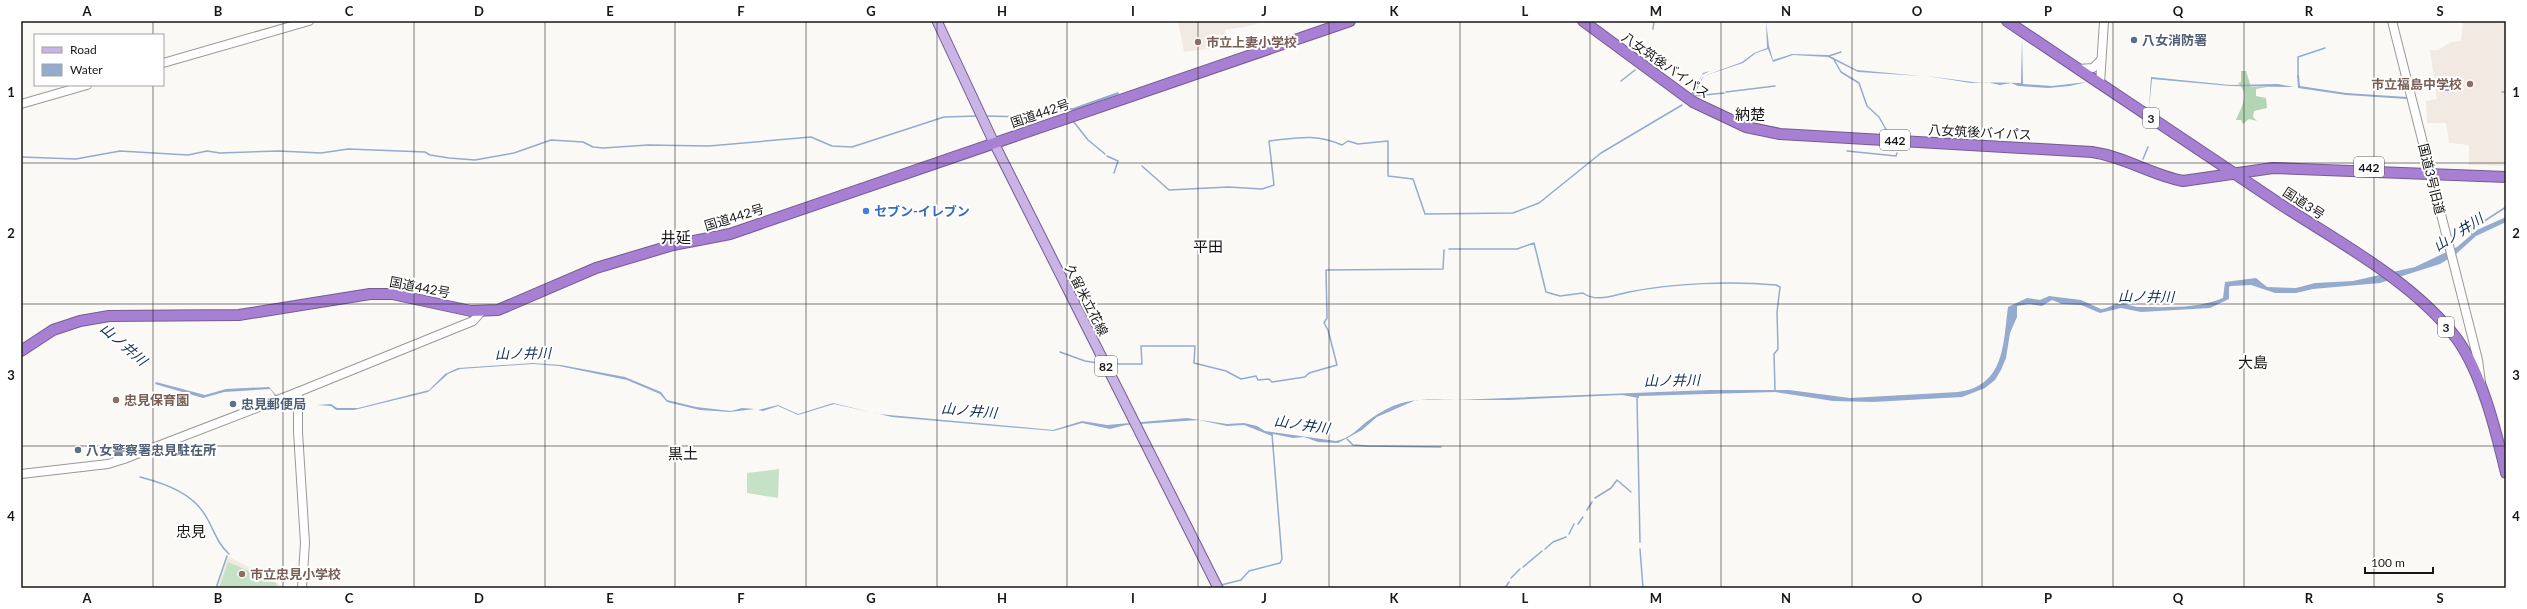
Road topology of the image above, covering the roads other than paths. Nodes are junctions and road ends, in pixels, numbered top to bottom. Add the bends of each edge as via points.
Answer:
1 (309, 21) edge
2 (937, 21) edge
3 (1350, 21) edge
4 (1583, 21) edge
5 (2007, 21) edge
6 (2104, 21) edge
7 (2392, 21) edge
8 (2101, 60) junction
9 (164, 63) edge
10 (2078, 69) junction
11 (2100, 84) junction
12 (83, 86) edge
13 (21, 104) edge
14 (994, 143) junction
15 (2219, 162) junction
16 (2258, 170) junction
17 (2430, 172) junction
18 (2506, 172) edge
19 (2234, 173) junction
20 (2214, 177) junction
21 (2506, 177) edge
22 (2259, 189) junction
23 (481, 312) junction
24 (2472, 337) junction
25 (2457, 339) junction
26 (21, 351) edge
27 (2471, 364) junction
28 (2482, 387) junction
29 (298, 392) junction
30 (2506, 455) edge
31 (2505, 470) edge
32 (21, 474) edge
33 (302, 588) edge
34 (1218, 588) edge

1 - 9 street
2 - 14 main road, 久留米立花線 / 82
3 - 14 highway, 国道442号
4 - 20 highway, 八女筑後バイパス / 442 via 1681,95 1719,116 1746,127 1780,134 2092,152 2126,159 2171,179 2183,181
5 - 10 highway, 国道3号 / 3
6 - 8 street
7 - 17 street, 国道3号旧道
8 - 10 street via 2094,68
8 - 11 street
10 - 11 highway, 国道3号 / 3
11 - 15 highway, 国道3号 / 3
12 - 13 street
14 - 23 highway, 国道442号 via 730,234 673,245 596,268 510,306
14 - 34 main road, 久留米立花線 / 82
15 - 19 highway, 国道3号 / 3
15 - 20 highway via 2218,173
16 - 17 highway, 八女筑後バイパス / 442 via 2273,168
16 - 19 highway, 八女筑後バイパス / 442
16 - 22 highway via 2254,180
17 - 18 highway, 八女筑後バイパス / 442
17 - 19 highway, 八女筑後バイパス / 442 via 2274,162 2241,169
17 - 21 highway, 八女筑後バイパス / 442
17 - 24 street, 国道3号旧道
19 - 20 highway, 八女筑後バイパス / 442
19 - 22 highway, 国道3号 / 3
22 - 25 highway, 国道3号 / 3 via 2394,280 2429,307
23 - 26 highway, 国道442号 via 392,294 370,294 245,315 108,316 80,321 53,330
23 - 29 street via 473,322
24 - 25 street via 2462,341
24 - 27 street, 国道3号旧道
24 - 28 street, 国道3号旧道
25 - 27 highway, 国道3号 / 3
27 - 28 highway, 国道3号 / 3
28 - 31 highway, 国道3号 / 3
29 - 32 street via 115,462
29 - 33 street via 305,543
30 - 31 main road

